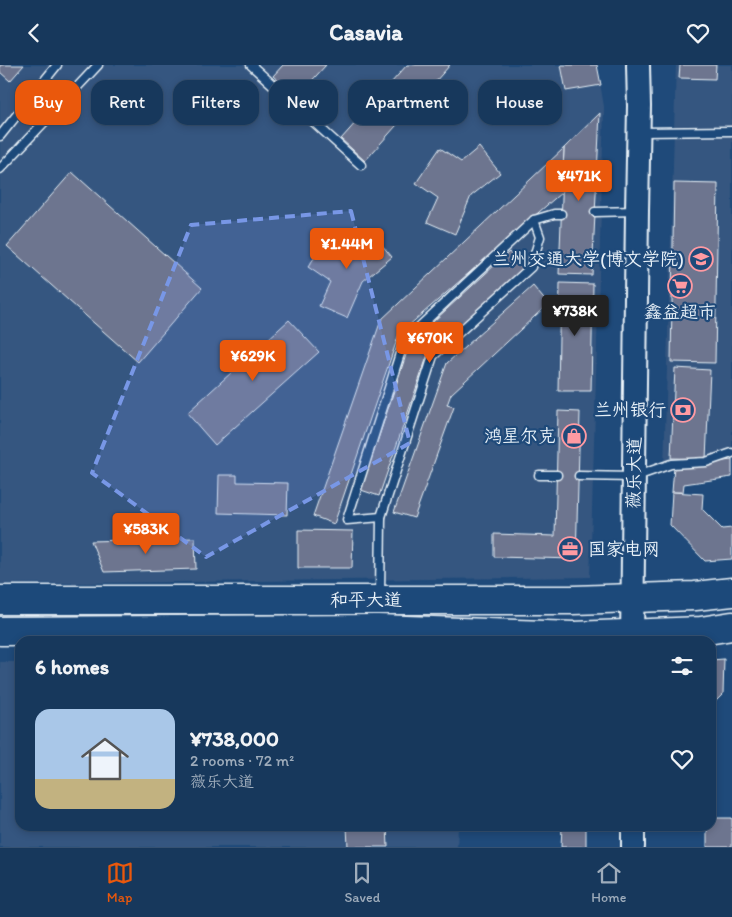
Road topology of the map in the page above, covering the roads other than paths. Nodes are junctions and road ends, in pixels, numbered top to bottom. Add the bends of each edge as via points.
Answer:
1 (57, 65) edge
2 (98, 65) edge
3 (251, 65) edge
4 (638, 65) edge
5 (732, 131) edge
6 (639, 132) junction
7 (0, 136) edge
8 (361, 165) dead end
9 (0, 169) edge
10 (637, 211) junction
11 (595, 212) dead end
12 (561, 214) dead end
13 (534, 220) junction
14 (732, 453) edge
15 (539, 475) dead end
16 (557, 475) dead end
17 (579, 476) dead end
18 (634, 477) junction
19 (381, 517) junction
20 (732, 591) edge
21 (633, 598) junction
22 (0, 600) edge
23 (380, 600) junction
24 (732, 626) edge
25 (0, 631) edge
26 (574, 636) edge
27 (632, 636) edge
28 (644, 636) edge
29 (633, 831) edge
30 (633, 847) edge

1 - 7 lane
2 - 9 lane
3 - 8 lane
4 - 6 main road, 薇乐大道
5 - 6 lane
6 - 10 main road, 薇乐大道
10 - 11 lane
10 - 18 main road, 薇乐大道
12 - 13 lane
13 - 19 lane via 540,237 531,267 433,356
13 - 19 lane via 404,341 347,520
14 - 18 lane via 706,462 671,464
15 - 16 lane
17 - 18 lane
18 - 21 main road, 薇乐大道
19 - 23 lane
20 - 21 highway, 和平大道
21 - 23 highway, 和平大道
21 - 27 main road, 薇乐大道
22 - 23 highway, 和平大道
24 - 28 highway, 和平大道
25 - 26 highway, 和平大道 via 378,629
29 - 30 main road

